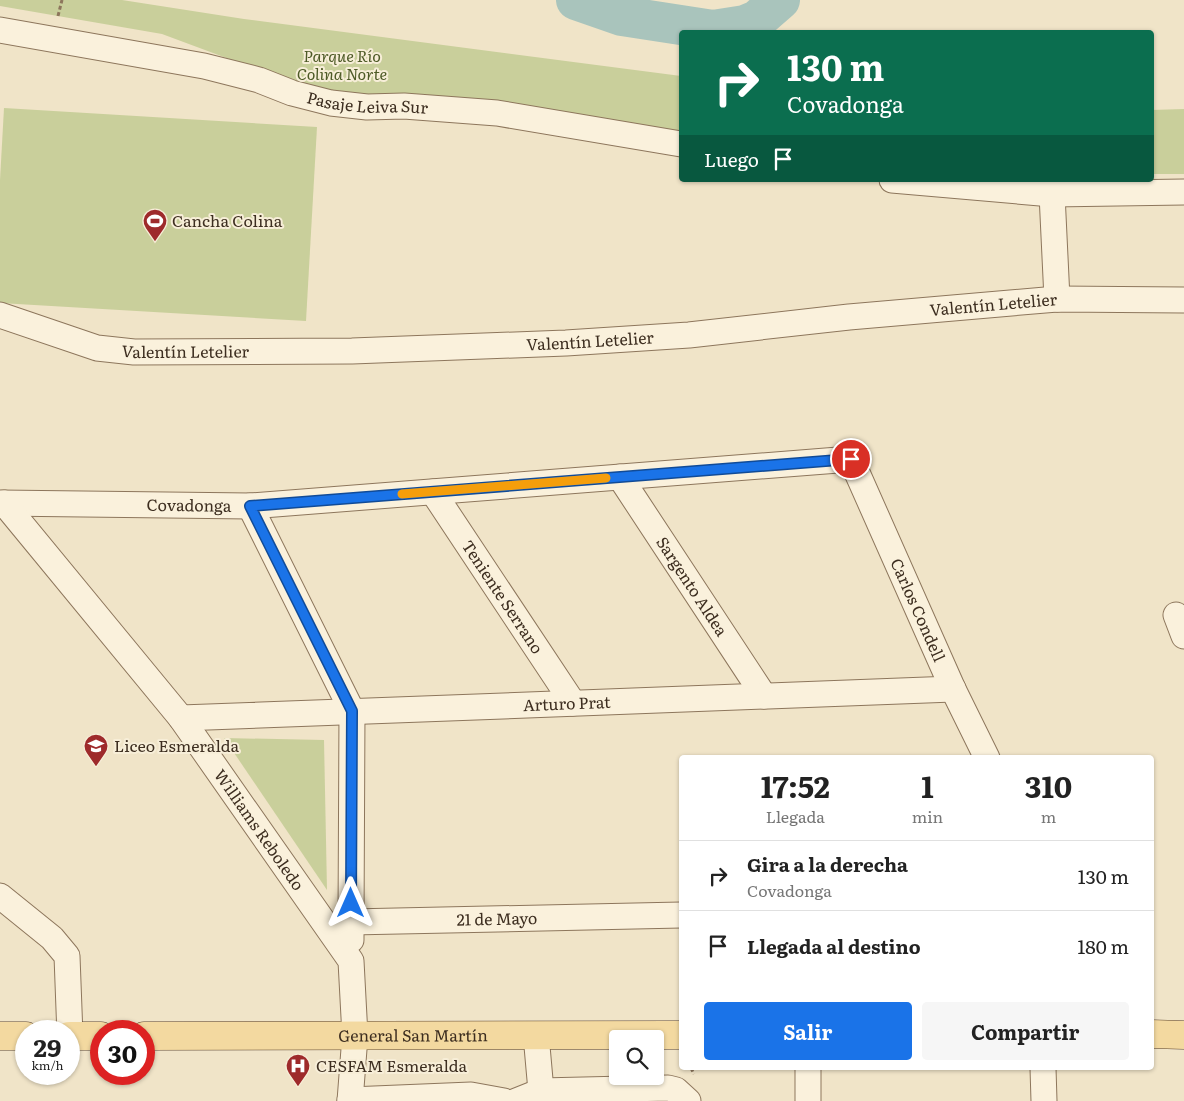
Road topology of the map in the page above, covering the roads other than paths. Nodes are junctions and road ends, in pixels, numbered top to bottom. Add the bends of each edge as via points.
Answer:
1 (0, 30) edge
2 (679, 144) edge
3 (915, 182) edge
4 (1184, 192) edge
5 (1052, 194) junction
6 (1057, 299) junction
7 (1184, 300) edge
8 (0, 315) edge
9 (851, 459) joint
10 (620, 477) junction
11 (433, 492) junction
12 (2, 503) edge
13 (250, 506) junction
14 (953, 689) junction
15 (764, 696) junction
16 (574, 703) junction
17 (352, 711) junction
18 (181, 718) junction
19 (986, 755) edge
20 (0, 896) edge
21 (679, 915) edge
22 (351, 922) junction
23 (351, 961) junction
24 (69, 1020) edge
25 (1154, 1034) edge
26 (536, 1035) junction
27 (679, 1035) edge
28 (1184, 1035) edge
29 (0, 1036) edge
30 (15, 1036) edge
31 (155, 1036) edge
32 (355, 1036) junction
33 (808, 1070) edge
34 (1043, 1070) edge
35 (541, 1091) junction
36 (350, 1100) edge
37 (504, 1101) edge
38 (516, 1101) edge
39 (688, 1101) edge
40 (808, 1101) edge
41 (1044, 1101) edge

1 - 2 street, Pasaje Leiva Sur via 204,66 331,102 367,107 404,106 496,113
3 - 5 street
4 - 5 street
5 - 6 street
6 - 7 street, Valentín Letelier
6 - 8 street, Valentín Letelier via 689,335 566,343 352,350 134,352 97,348
9 - 10 street, Covadonga
9 - 14 street, Carlos Condell
10 - 11 street, Covadonga
10 - 15 street, Sargento Aldea
11 - 13 street, Covadonga
11 - 16 street, Teniente Serrano
12 - 13 street, Covadonga
12 - 18 street, Williams Reboledo
13 - 17 street
14 - 15 street, Arturo Prat
14 - 19 street, Carlos Condell
15 - 16 street, Arturo Prat
16 - 17 street, Arturo Prat
17 - 18 street, Arturo Prat
17 - 22 street
18 - 23 street, Williams Reboledo
20 - 24 street via 52,938 67,956
21 - 22 street, 21 de Mayo
22 - 23 street
23 - 32 street
25 - 28 main road
26 - 27 main road, General San Martín
26 - 32 main road, General San Martín
26 - 35 street
29 - 30 main road
31 - 32 main road, General San Martín
32 - 36 street
33 - 40 street
34 - 41 street
35 - 38 street
35 - 39 street via 668,1088 676,1090
36 - 37 street via 471,1095

